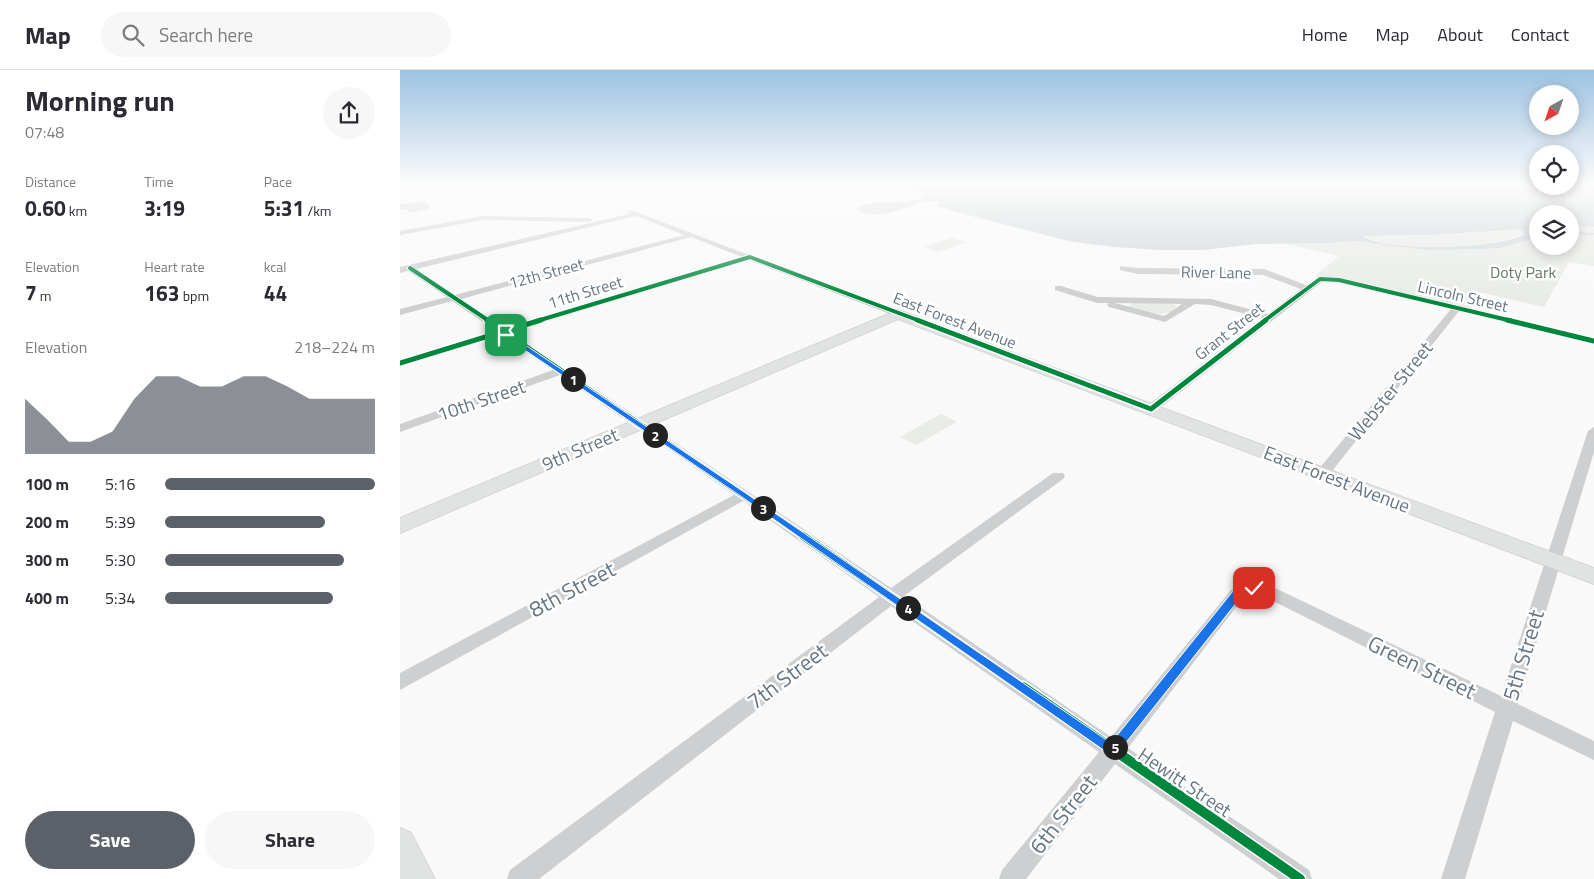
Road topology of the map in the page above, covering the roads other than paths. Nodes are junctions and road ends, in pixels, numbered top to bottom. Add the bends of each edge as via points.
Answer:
1 (457, 223) edge
2 (603, 223) edge
3 (660, 223) edge
4 (400, 233) edge
5 (691, 234) junction
6 (750, 257) junction
7 (1123, 268) dead end
8 (405, 269) edge
9 (1326, 279) joint
10 (1058, 288) dead end
11 (1306, 288) junction
12 (453, 298) junction
13 (1097, 300) junction
14 (1194, 302) junction
15 (1456, 308) junction
16 (400, 312) edge
17 (898, 314) junction
18 (1270, 317) junction
19 (502, 332) junction
20 (1594, 341) edge
21 (400, 363) edge
22 (561, 371) junction
23 (1151, 409) junction
24 (639, 424) junction
25 (400, 428) edge
26 (1594, 431) edge
27 (1323, 474) junction
28 (1058, 476) dead end
29 (744, 496) junction
30 (400, 526) edge
31 (1553, 560) junction
32 (1594, 576) edge
33 (1249, 588) joint
34 (891, 597) junction
35 (400, 682) edge
36 (1507, 709) junction
37 (1112, 750) junction
38 (1594, 751) edge
39 (400, 844) edge
40 (418, 879) edge
41 (519, 879) edge
42 (1011, 879) edge
43 (1300, 879) edge
44 (1453, 879) edge

1 - 4 street
2 - 8 street
3 - 5 street, East Forest Avenue
5 - 6 street, East Forest Avenue
5 - 12 street, 12th Street
6 - 17 street, East Forest Avenue
6 - 19 street, 11th Street
7 - 11 street, River Lane via 1138,271 1264,272
8 - 12 street, Hewitt Street
9 - 11 street, Grant Street
9 - 15 street, Lincoln Street
10 - 13 street
11 - 18 street, Grant Street
12 - 16 street, 12th Street
12 - 19 street, Hewitt Street
13 - 14 street
13 - 14 street via 1165,319
14 - 18 street via 1224,304
15 - 20 street, Lincoln Street
15 - 27 street, Webster Street
17 - 23 street, East Forest Avenue
17 - 24 street, 9th Street
18 - 23 street, Grant Street
19 - 21 street, 11th Street
19 - 22 street, Hewitt Street
22 - 24 street, Hewitt Street
22 - 25 street, 10th Street
23 - 27 street, East Forest Avenue
24 - 29 street, Hewitt Street
24 - 30 street, 9th Street
26 - 31 street, 5th Street
27 - 31 street, East Forest Avenue
28 - 34 street, 7th Street
29 - 34 street, Hewitt Street
29 - 35 street, 8th Street
31 - 32 street, East Forest Avenue
31 - 36 street, 5th Street
33 - 36 street, Green Street via 1269,592
33 - 37 street, 6th Street via 1237,594
34 - 37 street, Hewitt Street
34 - 41 street, 7th Street
36 - 38 street, Green Street
36 - 44 street, 5th Street
37 - 42 street, 6th Street
37 - 43 street, Hewitt Street
39 - 40 street

